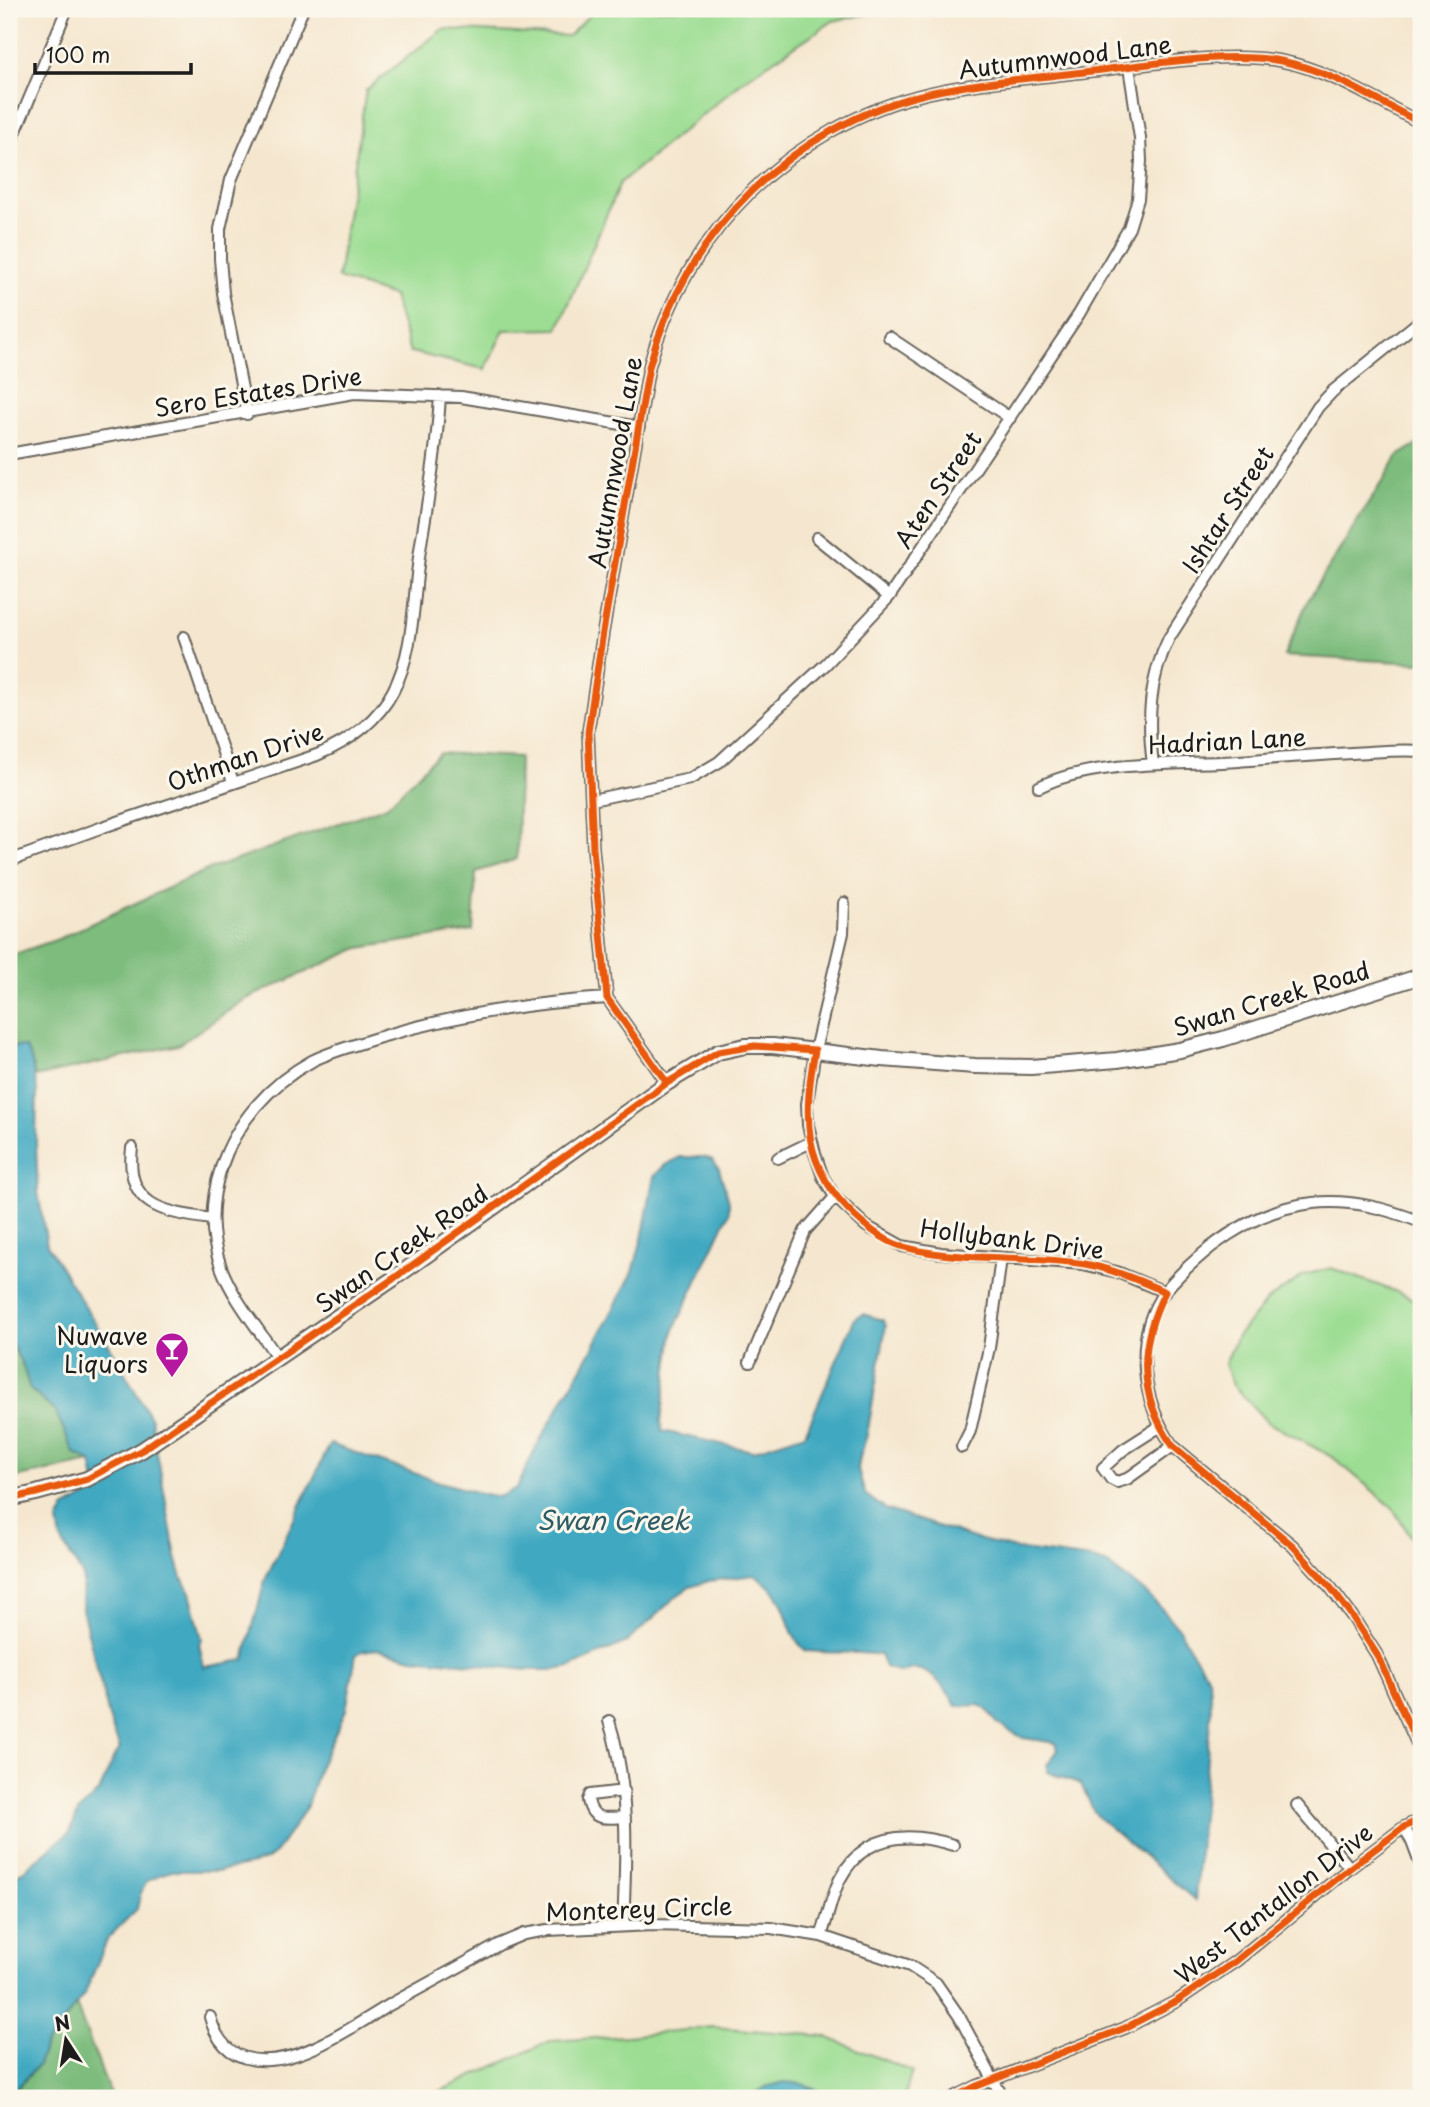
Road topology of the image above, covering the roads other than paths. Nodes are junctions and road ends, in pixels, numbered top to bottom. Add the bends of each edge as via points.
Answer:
1 (67, 9) edge
2 (303, 9) edge
3 (1129, 67) junction
4 (1421, 123) edge
5 (9, 145) edge
6 (1421, 320) edge
7 (889, 337) dead end
8 (440, 397) junction
9 (247, 414) junction
10 (1010, 418) junction
11 (639, 427) junction
12 (9, 454) edge
13 (817, 538) dead end
14 (889, 597) junction
15 (184, 637) dead end
16 (1421, 751) edge
17 (1153, 764) junction
18 (233, 782) junction
19 (1039, 787) dead end
20 (592, 800) junction
21 (9, 862) edge
22 (844, 903) dead end
23 (1421, 976) edge
24 (607, 998) junction
25 (816, 1050) junction
26 (667, 1083) junction
27 (811, 1142) junction
28 (132, 1148) dead end
29 (778, 1158) dead end
30 (835, 1197) junction
31 (211, 1219) junction
32 (1421, 1223) edge
33 (1001, 1258) junction
34 (1165, 1292) junction
35 (278, 1357) junction
36 (750, 1362) dead end
37 (1159, 1427) junction
38 (1172, 1446) junction
39 (962, 1447) dead end
40 (9, 1499) edge
41 (609, 1721) dead end
42 (1421, 1752) edge
43 (624, 1791) junction
44 (1297, 1805) dead end
45 (625, 1817) junction
46 (1421, 1819) edge
47 (1404, 1828) junction
48 (953, 1845) dead end
49 (1421, 1866) edge
50 (1350, 1868) junction
51 (624, 1926) junction
52 (821, 1937) junction
53 (209, 2017) dead end
54 (994, 2080) junction
55 (953, 2098) edge
56 (1003, 2098) edge

1 - 5 street
2 - 9 street via 231,180 220,229 223,293
3 - 4 street, Autumnwood Lane via 1251,58 1284,62 1322,74
3 - 10 street, Aten Street via 1140,150 1135,211 1104,274
3 - 11 street, Autumnwood Lane via 972,85 915,97 836,128 770,172 713,233 672,299 649,367
6 - 17 street, Ishtar Street via 1318,407 1169,638 1152,690 1149,735
7 - 10 street
8 - 9 street, Sero Estates Drive via 354,393
8 - 11 street, Sero Estates Drive via 477,399
8 - 18 street, Othman Drive via 411,621 394,690 375,716 345,742
9 - 12 street, Sero Estates Drive
10 - 14 street, Aten Street
11 - 20 street, Autumnwood Lane via 589,721
13 - 14 street
14 - 20 street, Aten Street via 826,664 719,762 690,779
15 - 18 street
16 - 17 street, Hadrian Lane
17 - 19 street, Hadrian Lane via 1082,772
18 - 21 street, Othman Drive
20 - 24 street, Autumnwood Lane
22 - 25 street, Hollybank Drive via 843,933
23 - 25 street, Swan Creek Road via 1223,1040 1117,1060 975,1066
24 - 26 street, Autumnwood Lane
24 - 31 street via 465,1015 314,1060 275,1088 245,1120 223,1161
25 - 26 street, Swan Creek Road via 732,1048
25 - 27 street, Hollybank Drive via 807,1104
26 - 35 street, Swan Creek Road
27 - 29 street
27 - 30 street, Hollybank Drive
28 - 31 street via 130,1167 140,1194 166,1211
30 - 33 street, Hollybank Drive via 866,1226 902,1247
30 - 36 street via 805,1231
31 - 35 street via 221,1267
32 - 34 street via 1357,1203 1293,1207 1255,1219 1224,1237
33 - 34 street, Hollybank Drive via 1100,1268
33 - 39 street via 989,1349
34 - 37 street via 1150,1325 1145,1358 1148,1393
35 - 40 street, Swan Creek Road via 121,1463 87,1479
37 - 38 street
37 - 38 street via 1103,1468 1117,1482 1127,1479
38 - 42 street via 1293,1546 1331,1588 1377,1655
41 - 43 street
43 - 45 street
43 - 45 street via 590,1795 588,1800 597,1817
44 - 50 street
45 - 51 street
46 - 47 street, West Tantallon Drive
47 - 49 street
47 - 50 street, West Tantallon Drive
48 - 52 street via 903,1838 877,1842 859,1852 841,1878
50 - 54 street, West Tantallon Drive via 1236,1961 1177,2001 1125,2028
51 - 52 street, Monterey Circle via 762,1927
51 - 53 street, Monterey Circle via 524,1934 314,2047 287,2057 261,2060 231,2051 214,2035
52 - 54 street, Monterey Circle via 910,1966 936,1983
54 - 55 street, West Tantallon Drive
54 - 56 street, Monterey Circle

